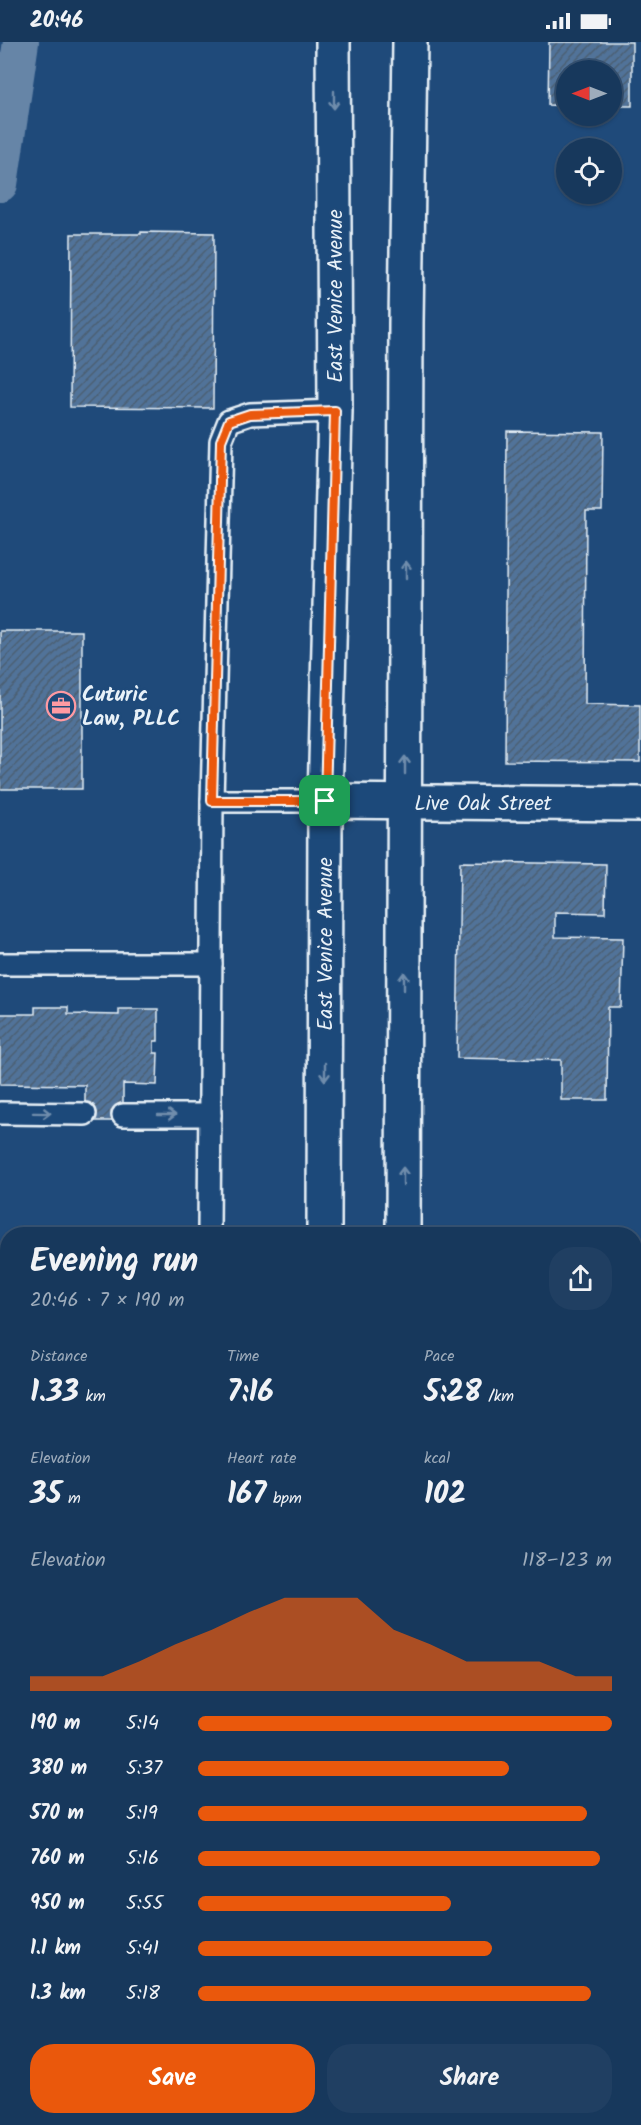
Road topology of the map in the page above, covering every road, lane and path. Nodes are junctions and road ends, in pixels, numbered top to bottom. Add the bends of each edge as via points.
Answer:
1 (333, 42) edge
2 (410, 42) edge
3 (335, 411) junction
4 (212, 801) junction
5 (325, 801) junction
6 (405, 803) junction
7 (641, 804) edge
8 (0, 964) edge
9 (211, 964) junction
10 (0, 1113) edge
11 (85, 1114) dead end
12 (123, 1114) dead end
13 (210, 1115) junction
14 (209, 1227) edge
15 (324, 1227) edge
16 (403, 1227) edge

1 -> 3 main road, East Venice Avenue
6 -> 2 main road
3 - 4 lane via 250,414 229,421 221,441
3 - 5 main road, East Venice Avenue
4 - 5 lane
4 - 9 lane
5 - 6 main road, Live Oak Street
5 -> 15 main road, East Venice Avenue
6 - 7 main road, Live Oak Street
16 -> 6 main road
8 - 9 lane
9 - 13 lane
10 -> 11 lane
12 -> 13 lane
13 - 14 lane

